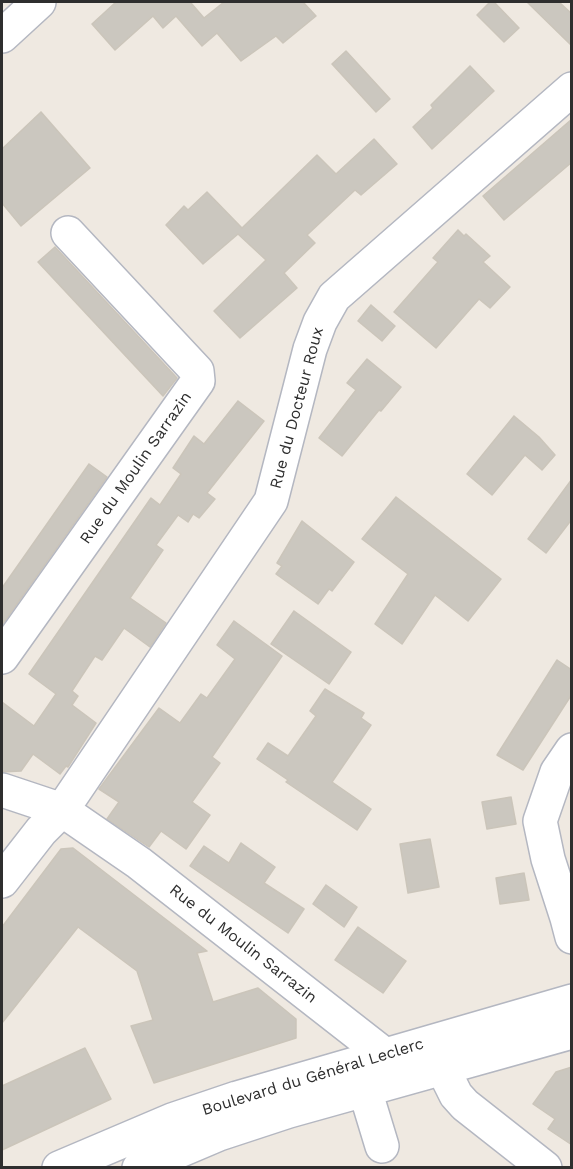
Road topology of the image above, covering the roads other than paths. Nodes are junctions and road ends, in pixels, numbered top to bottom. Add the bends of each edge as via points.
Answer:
1 (39, 2) edge
2 (2, 36) edge
3 (572, 88) edge
4 (68, 233) dead end
5 (2, 657) edge
6 (572, 750) edge
7 (2, 790) edge
8 (62, 810) junction
9 (2, 880) edge
10 (572, 937) edge
11 (572, 1001) edge
12 (572, 1032) edge
13 (385, 1055) junction
14 (443, 1069) junction
15 (365, 1090) junction
16 (382, 1153) edge
17 (59, 1167) edge
18 (139, 1167) edge
19 (545, 1167) edge

1 - 2 street
3 - 8 street, Rue du Docteur Roux via 334,297 310,349 272,501
4 - 5 street, Rue du Moulin Sarrazin via 196,371 198,381
6 - 10 street via 558,772 540,821
7 - 8 street, Rue du Moulin Sarrazin
8 - 9 street, Rue du Docteur Roux
8 - 13 street, Rue du Moulin Sarrazin via 139,863
11 - 13 street, Boulevard du Général Leclerc
12 - 14 street, Boulevard du Général Leclerc
13 - 17 street, Boulevard du Général Leclerc via 172,1120
14 - 15 street, Boulevard du Général Leclerc
14 - 19 street via 456,1095 475,1114
15 - 16 street
15 - 18 street, Boulevard du Général Leclerc via 219,1134

